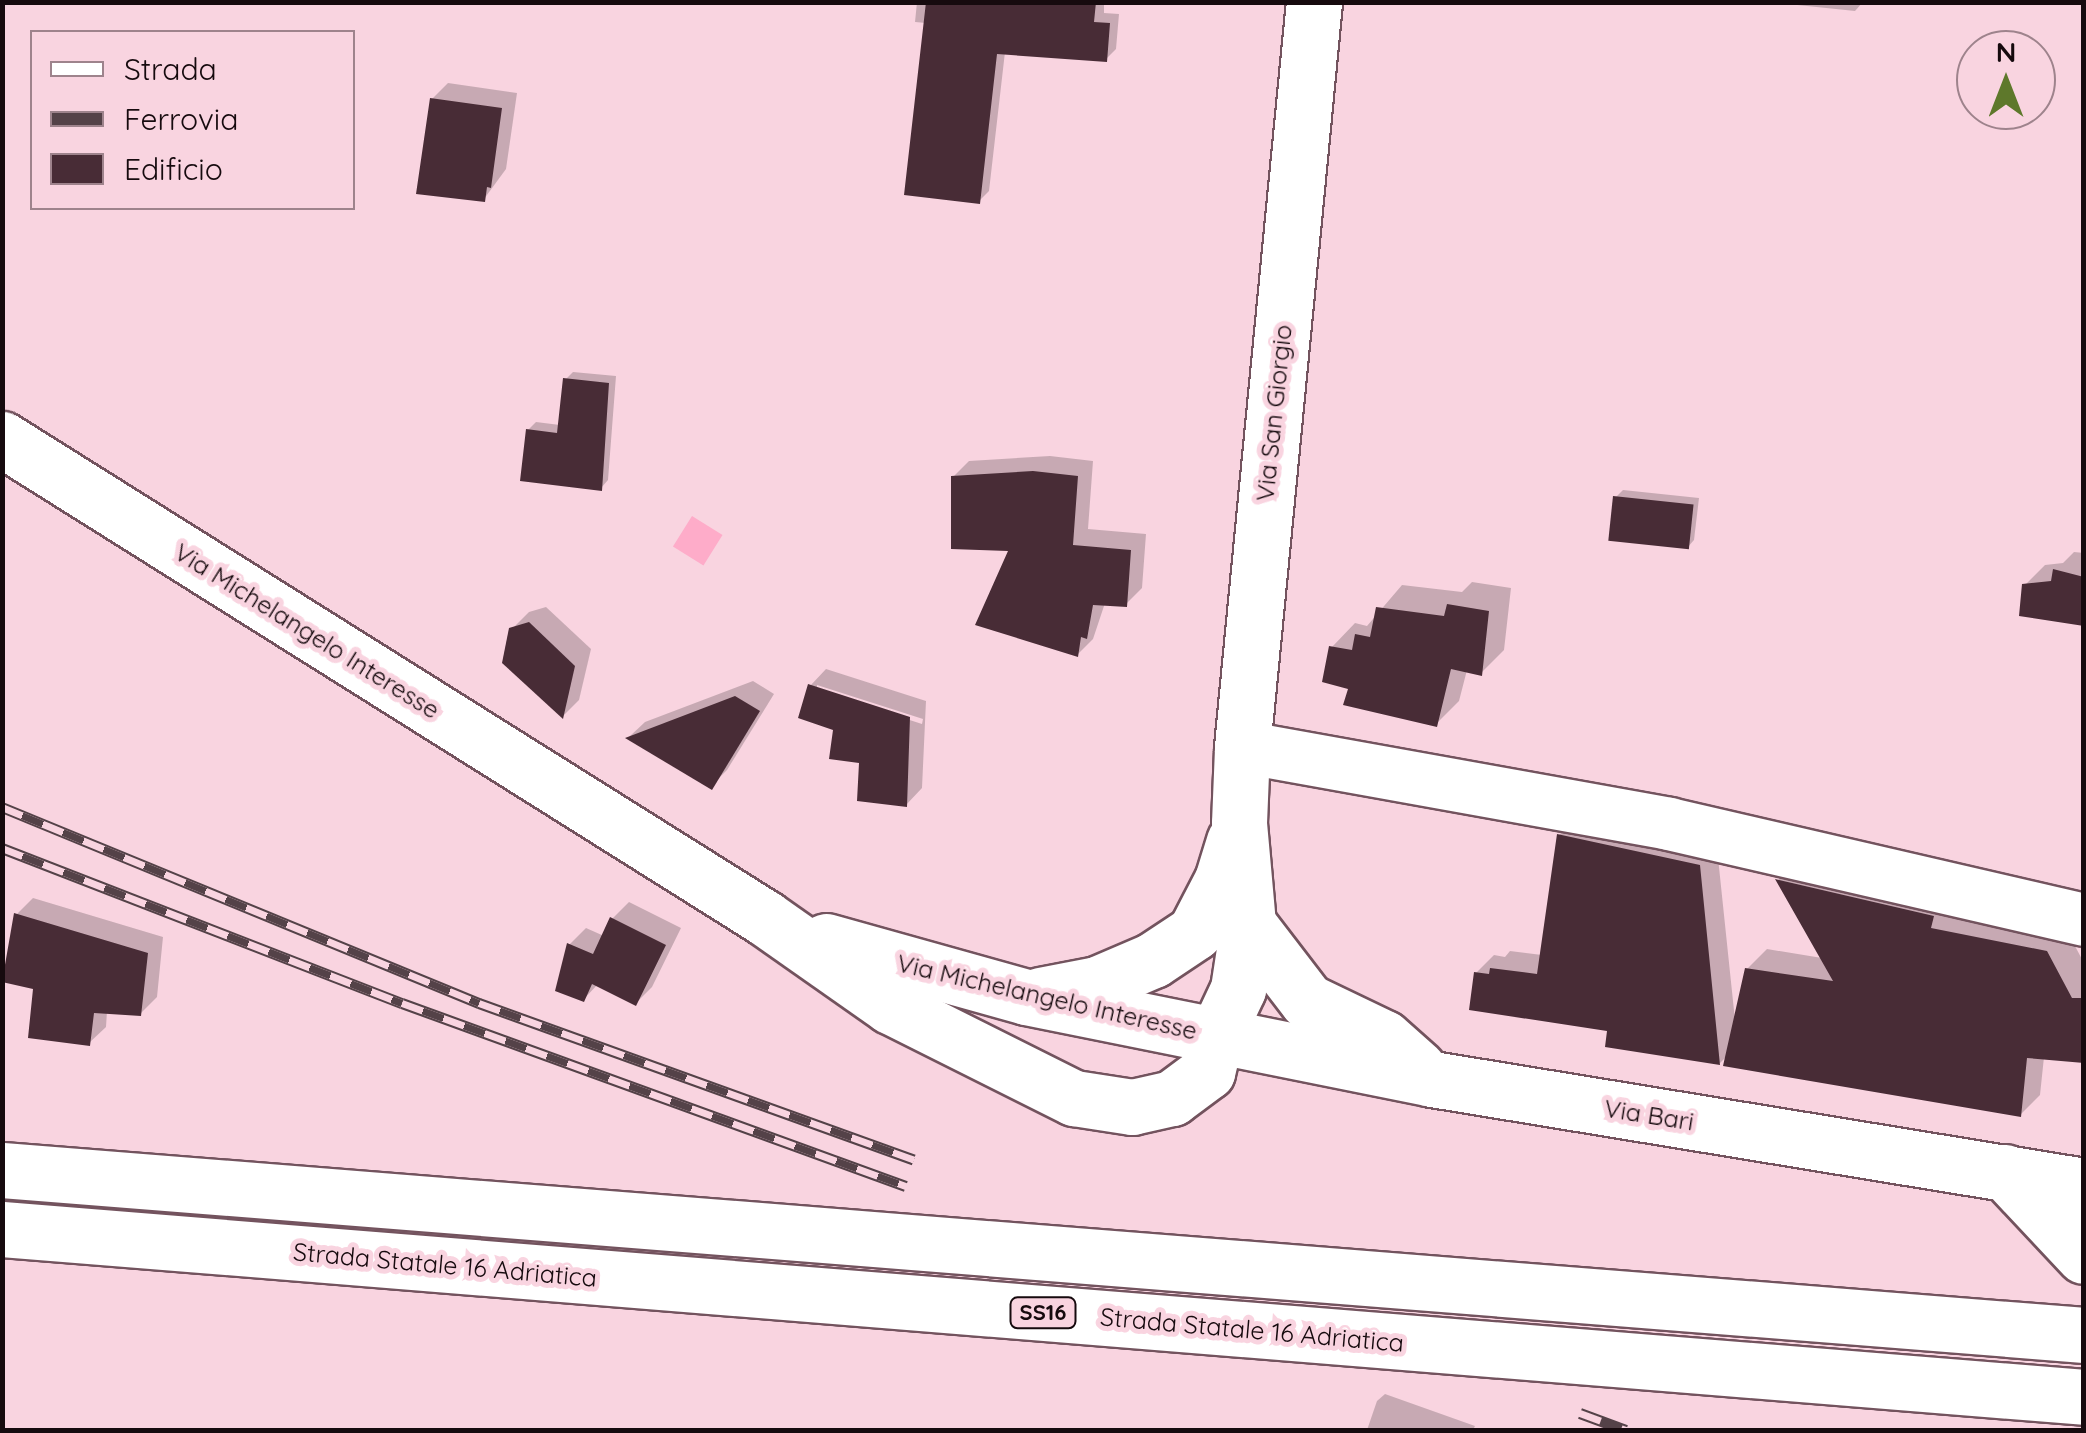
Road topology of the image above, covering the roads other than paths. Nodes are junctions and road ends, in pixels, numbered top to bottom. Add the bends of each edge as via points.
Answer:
1 (1314, 2) edge
2 (2, 439) edge
3 (1242, 747) junction
4 (1239, 823) junction
5 (765, 918) junction
6 (2084, 920) edge
7 (1248, 924) junction
8 (1195, 932) junction
9 (1026, 998) junction
10 (1216, 1036) junction
11 (1432, 1080) junction
12 (2, 1170) edge
13 (2005, 1172) junction
14 (2084, 1186) edge
15 (2, 1229) edge
16 (2084, 1256) edge
17 (2084, 1336) edge
18 (2084, 1397) edge

1 - 3 main road, Via San Giorgio
2 - 5 main road, Via Michelangelo Interesse
3 - 4 main road, Via San Giorgio
3 - 6 street via 1669,824
4 - 7 main road, Via San Giorgio
4 - 8 main road, Via San Giorgio via 1222,880
5 - 9 main road, Via Michelangelo Interesse
5 - 10 main road, Via Michelangelo Interesse via 890,1006 1074,1098 1132,1107 1172,1098 1207,1072
7 - 10 main road, Via San Giorgio via 1238,989
7 - 11 main road via 1307,1001 1384,1038
8 - 9 main road, Via San Giorgio via 1153,960 1097,984
8 - 10 main road, Via San Giorgio via 1197,987
9 - 10 main road, Via Michelangelo Interesse
10 - 11 main road, Via Bari
11 - 13 main road, Via Bari
12 - 17 main road
13 - 14 main road, Via Bari
13 - 16 main road
15 - 18 main road, Strada Statale 16 Adriatica / SS16

